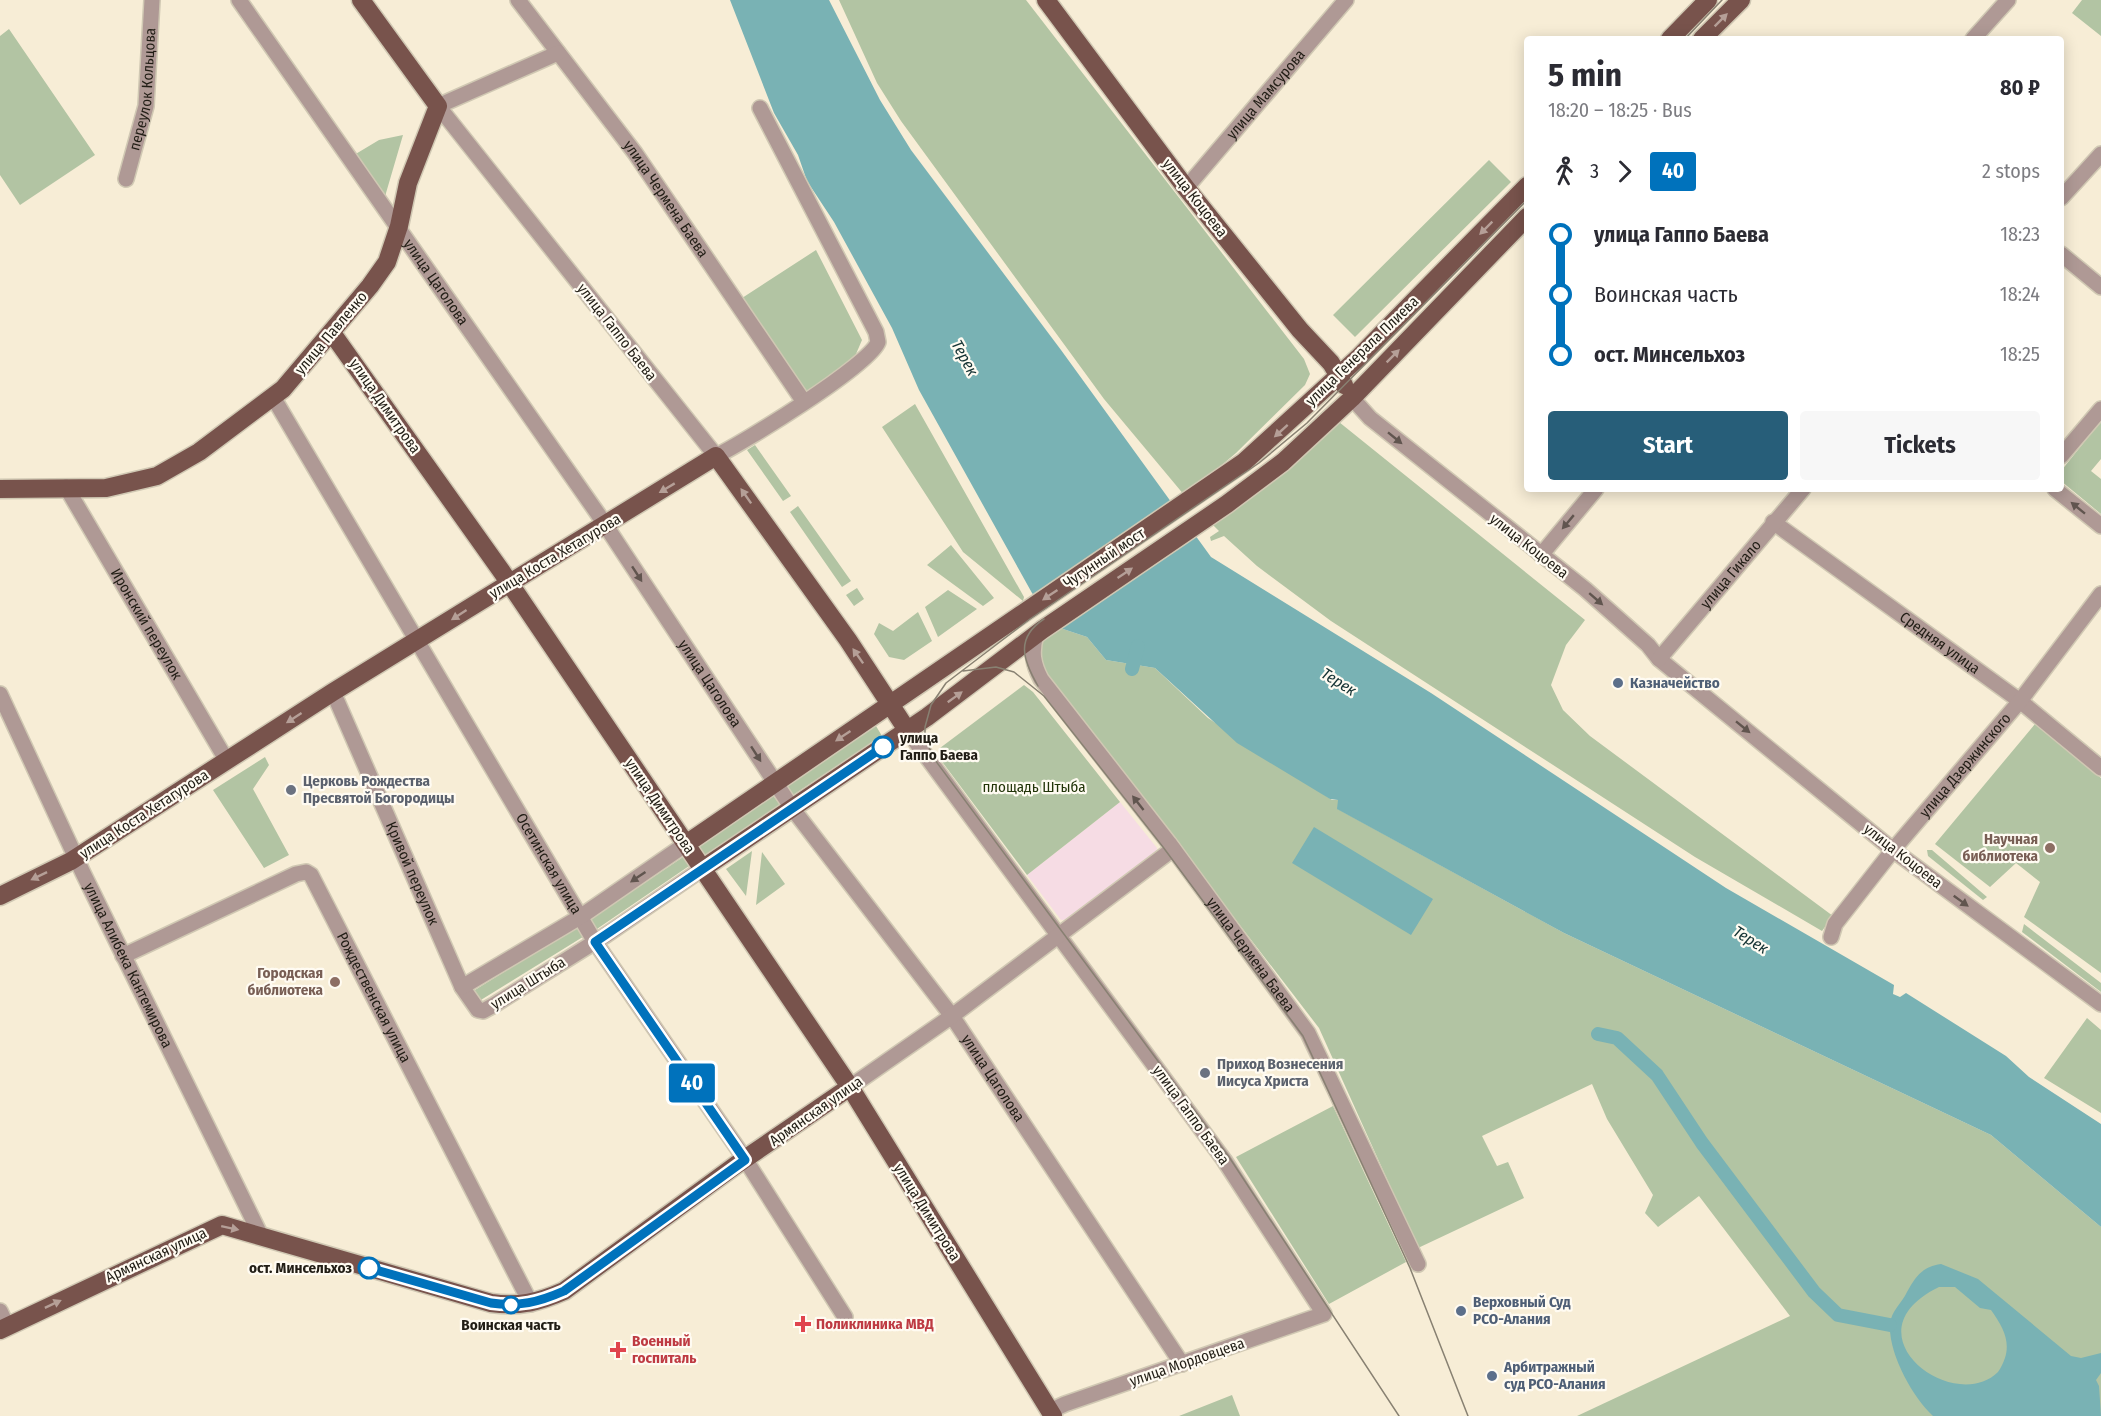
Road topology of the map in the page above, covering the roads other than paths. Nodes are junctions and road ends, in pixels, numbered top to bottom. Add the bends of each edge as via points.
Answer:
1 (152, 0) edge
2 (239, 0) edge
3 (361, 0) edge
4 (518, 0) edge
5 (1046, 0) edge
6 (1346, 0) edge
7 (1708, 0) edge
8 (1741, 0) edge
9 (2008, 0) edge
10 (1673, 36) edge
11 (1705, 36) edge
12 (1976, 36) edge
13 (558, 53) junction
14 (438, 106) junction
15 (760, 108) dead end
16 (2101, 154) edge
17 (126, 179) dead end
18 (1186, 188) junction
19 (1524, 189) edge
20 (2064, 195) edge
21 (1524, 220) edge
22 (399, 226) junction
23 (2064, 256) edge
24 (2101, 287) edge
25 (332, 333) junction
26 (1338, 376) junction
27 (273, 397) junction
28 (1352, 398) junction
29 (804, 402) junction
30 (2101, 409) edge
31 (2064, 452) edge
32 (716, 456) junction
33 (66, 487) junction
34 (0, 489) edge
35 (1594, 492) edge
36 (1800, 492) edge
37 (2059, 492) edge
38 (1185, 502) joint
39 (1201, 521) joint
40 (1773, 522) junction
41 (604, 525) junction
42 (2101, 526) edge
43 (1541, 555) junction
44 (508, 583) junction
45 (2101, 594) edge
46 (1039, 632) junction
47 (418, 641) junction
48 (1659, 659) junction
49 (333, 692) junction
50 (0, 694) edge
51 (2019, 701) junction
52 (892, 704) junction
53 (907, 730) junction
54 (227, 761) junction
55 (2101, 768) edge
56 (775, 783) junction
57 (792, 808) junction
58 (686, 844) junction
59 (1173, 849) junction
60 (1893, 850) junction
61 (76, 857) junction
62 (702, 870) junction
63 (0, 896) edge
64 (580, 917) junction
65 (1058, 935) junction
66 (1831, 937) dead end
67 (595, 942) junction
68 (123, 956) junction
69 (462, 987) junction
70 (2101, 1004) edge
71 (952, 1017) junction
72 (850, 1087) junction
73 (745, 1160) junction
74 (261, 1236) junction
75 (1418, 1264) dead end
76 (531, 1304) junction
77 (1324, 1314) joint
78 (846, 1317) dead end
79 (2, 1322) edge
80 (1182, 1364) junction
81 (1052, 1414) edge

1 - 17 street, переулок Кольцова via 146,106
2 - 22 street, улица Цаголова
3 - 14 main road, улица Гаппо Баева
4 - 13 street, улица Чермена Баева
5 - 18 main road, улица Коцоева
6 - 18 street, улица Мамсурова
7 - 10 main road
11 -> 8 main road
9 - 12 street
13 - 14 street
13 - 29 street, улица Чермена Баева via 635,153
14 - 22 main road, улица Павленко via 408,183
14 - 32 street, улица Гаппо Баева
15 - 29 street, улица Коста Хетагурова via 878,342 868,357
16 - 20 street
18 - 26 main road, улица Коцоева
19 -> 26 main road, улица Генерала Плиева
28 -> 21 main road, улица Генерала Плиева
22 - 25 main road, улица Павленко via 387,262
22 - 41 street, улица Цаголова
23 - 24 street
25 - 27 main road, улица Павленко
25 - 44 main road, улица Димитрова
26 - 28 main road, улица Коцоева
26 -> 38 main road, улица Генерала Плиева via 1244,462
27 - 33 main road, улица Павленко via 199,452 157,476 106,488
27 - 47 street, Осетинская улица
28 - 39 main road, улица Генерала Плиева via 1283,462
28 -> 43 street, улица Коцоева via 1370,418
29 - 32 street, улица Коста Хетагурова
30 - 31 street
32 -> 41 main road, улица Коста Хетагурова
52 -> 32 main road, улица Гаппо Баева
33 - 34 main road, улица Павленко
33 - 54 street, Иронский переулок
35 -> 43 street
36 - 40 street, улица Гикало
42 -> 37 street
38 -> 52 main road, Чугунный мост
46 -> 39 main road, Чугунный мост
40 - 48 street, улица Гикало
40 - 51 street, Средняя улица
41 - 44 main road, улица Коста Хетагурова
41 -> 56 street, улица Цаголова
43 -> 48 street, улица Коцоева via 1585,589
44 -> 47 main road, улица Коста Хетагурова
44 - 58 main road, улица Димитрова
45 - 51 street, улица Дзержинского
53 -> 46 main road, Чугунный мост
59 -> 46 street, улица Чермена Баева via 1038,673 1032,647
47 - 49 main road, улица Коста Хетагурова
47 - 64 street, Осетинская улица
48 -> 60 street, улица Коцоева
49 -> 54 main road, улица Коста Хетагурова
49 - 69 street, Кривой переулок
50 - 61 street, улица Алибека Кантемирова
51 - 55 street, Средняя улица
51 - 60 street, улица Дзержинского
52 - 53 main road, улица Гаппо Баева
52 -> 56 main road, улица Штыба
53 - 57 main road, улица Штыба
53 - 65 street, улица Гаппо Баева
54 - 61 main road, улица Коста Хетагурова
56 - 57 street, улица Цаголова
56 - 58 main road, улица Штыба
57 - 62 main road, улица Штыба
57 - 71 street, улица Цаголова
58 - 62 main road, улица Димитрова
58 -> 64 street, улица Штыба
59 - 65 street, Армянская улица
59 - 75 street, улица Чермена Баева via 1308,1033
60 - 66 street, улица Дзержинского via 1835,924
60 -> 70 street, улица Коцоева
61 -> 63 main road, улица Коста Хетагурова
61 - 68 street, улица Алибека Кантемирова
62 - 67 street, улица Штыба
62 - 72 main road, улица Димитрова
64 - 67 street, Осетинская улица
64 - 69 street, улица Штыба
65 - 71 street, Армянская улица
65 - 77 street, улица Гаппо Баева via 1224,1160
67 - 69 street, улица Штыба via 483,1011 478,1010
67 - 73 street, Осетинская улица
68 - 74 street, улица Алибека Кантемирова
68 - 76 street, Рождественская улица via 296,874 311,875
71 - 72 street, Армянская улица
71 - 80 street, улица Цаголова
72 - 73 main road, Армянская улица
72 - 81 main road, улица Димитрова
73 - 76 main road, Армянская улица via 564,1291
73 - 78 street, Осетинская улица
74 - 76 main road, Армянская улица via 491,1303
79 -> 74 main road, Армянская улица via 222,1225
77 - 80 street, улица Мордовцева
80 - 81 street, улица Мордовцева via 1065,1404

